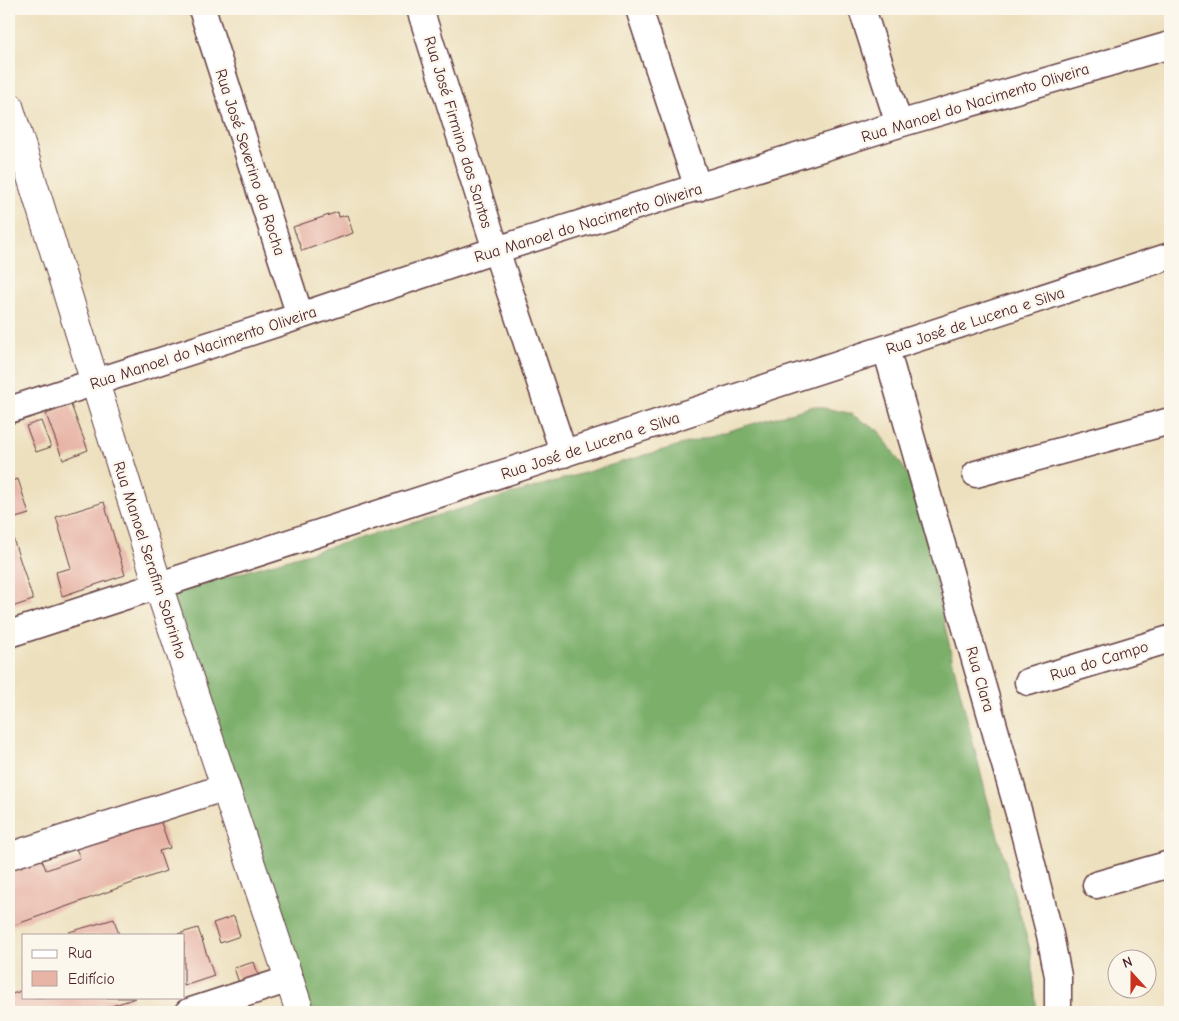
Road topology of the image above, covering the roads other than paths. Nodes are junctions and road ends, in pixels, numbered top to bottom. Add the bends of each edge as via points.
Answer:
1 (202, 9) edge
2 (420, 9) edge
3 (639, 9) edge
4 (862, 9) edge
5 (1170, 44) edge
6 (9, 106) edge
7 (900, 124) junction
8 (698, 188) junction
9 (496, 250) junction
10 (1170, 256) edge
11 (300, 316) junction
12 (886, 349) junction
13 (95, 383) junction
14 (9, 410) edge
15 (1170, 421) edge
16 (564, 454) junction
17 (976, 474) dead end
18 (158, 586) junction
19 (9, 634) edge
20 (1170, 639) edge
21 (1028, 682) dead end
22 (226, 787) junction
23 (9, 856) edge
24 (1170, 864) edge
25 (1096, 886) dead end
26 (290, 979) junction
27 (188, 1012) edge
28 (300, 1012) edge
29 (1058, 1012) edge

1 - 11 street, Rua José Severino da Rocha
2 - 9 street, Rua José Firmino dos Santos
3 - 8 street
4 - 7 street
5 - 7 street, Rua Manoel do Nacimento Oliveira
6 - 13 street, Rua Manoel Serafim Sobrinho
7 - 8 street, Rua Manoel do Nacimento Oliveira
8 - 9 street, Rua Manoel do Nacimento Oliveira
9 - 11 street, Rua Manoel do Nacimento Oliveira
9 - 16 street, Rua José Firmino dos Santos
10 - 12 street, Rua José de Lucena e Silva
11 - 13 street, Rua Manoel do Nacimento Oliveira
12 - 16 street, Rua José de Lucena e Silva
12 - 29 street, Rua Clara via 1020,817 1058,976
13 - 14 street, Rua Manoel do Nacimento Oliveira
13 - 18 street, Rua Manoel Serafim Sobrinho
15 - 17 street
16 - 18 street, Rua José de Lucena e Silva
18 - 19 street, Rua José de Lucena e Silva
18 - 22 street, Rua Manoel Serafim Sobrinho
20 - 21 street, Rua do Campo
22 - 23 street
22 - 26 street, Rua Manoel Serafim Sobrinho
24 - 25 street
26 - 27 street
26 - 28 street, Rua Manoel Serafim Sobrinho

